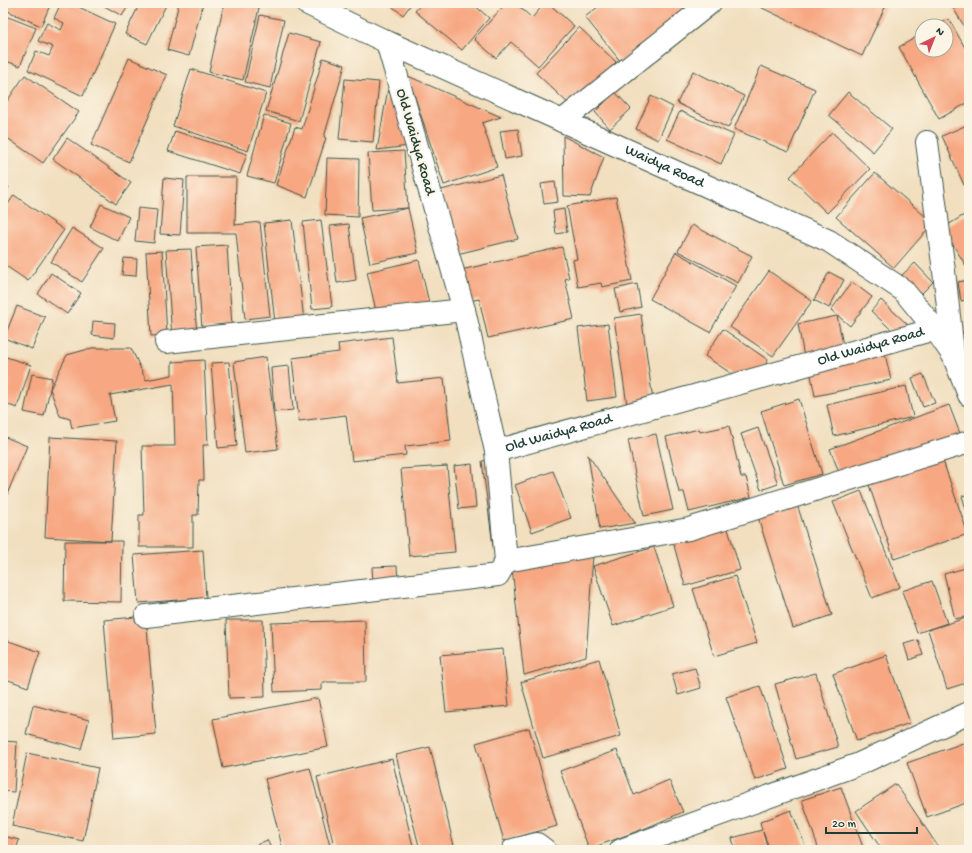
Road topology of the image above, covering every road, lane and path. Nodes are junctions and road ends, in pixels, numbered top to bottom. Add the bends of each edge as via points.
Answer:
1 (306, 3) edge
2 (710, 3) edge
3 (387, 42) junction
4 (562, 121) junction
5 (927, 142) dead end
6 (464, 310) junction
7 (935, 329) junction
8 (166, 342) dead end
9 (953, 356) junction
10 (969, 395) edge
11 (969, 442) edge
12 (496, 451) junction
13 (506, 561) junction
14 (146, 616) dead end
15 (969, 713) edge
16 (513, 850) edge
17 (545, 850) edge
18 (621, 850) edge

1 - 3 street, Waidya Road
2 - 4 street
3 - 4 street, Waidya Road
3 - 6 street, Old Waidya Road
4 - 7 street, Waidya Road via 829,242 903,290
5 - 9 street
6 - 8 street
6 - 12 street, Old Waidya Road
7 - 9 street, Waidya Road
7 - 12 street, Old Waidya Road
9 - 10 street, Waidya Road
11 - 13 street via 689,529
12 - 13 street
13 - 14 street via 498,575
15 - 18 street via 859,764
16 - 17 street via 537,844

